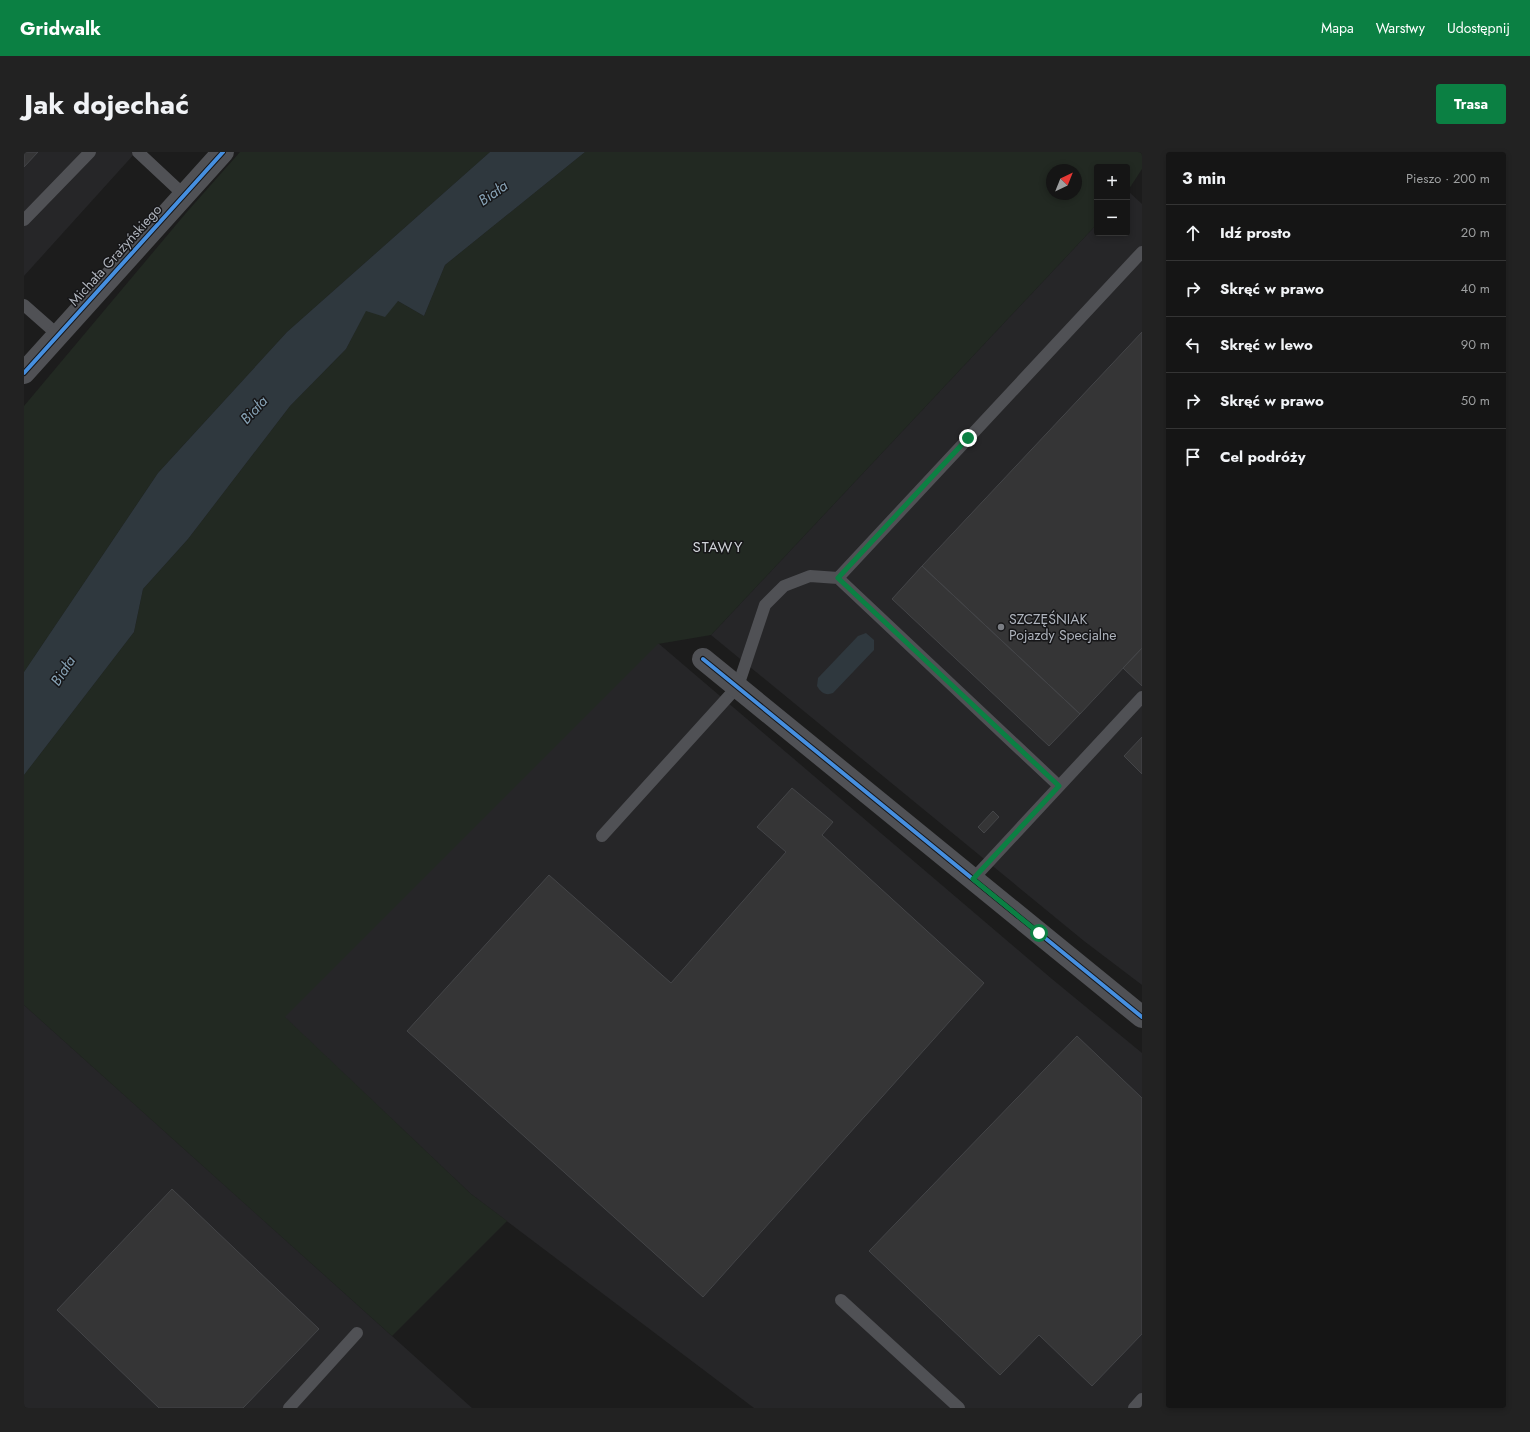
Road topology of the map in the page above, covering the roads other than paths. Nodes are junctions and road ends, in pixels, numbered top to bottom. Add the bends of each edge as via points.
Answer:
1 (90, 152) edge
2 (138, 152) edge
3 (223, 152) edge
4 (184, 195) junction
5 (24, 220) edge
6 (1142, 252) edge
7 (24, 304) edge
8 (58, 335) junction
9 (24, 373) edge
10 (838, 578) junction
11 (703, 659) dead end
12 (738, 686) junction
13 (1142, 697) edge
14 (1059, 786) junction
15 (602, 836) dead end
16 (973, 879) junction
17 (1142, 1017) edge
18 (841, 1300) dead end
19 (357, 1333) dead end
20 (1142, 1399) edge
21 (288, 1408) edge
22 (959, 1408) edge
23 (1134, 1408) edge

1 - 5 lane
2 - 4 lane
3 - 4 street, Michała Grażyńskiego
4 - 8 street, Michała Grażyńskiego
6 - 10 lane
7 - 8 lane
8 - 9 street, Michała Grażyńskiego
10 - 12 lane via 810,576 784,586 765,606
10 - 14 lane
11 - 12 street
12 - 15 lane
12 - 16 street
13 - 14 lane
14 - 16 lane
16 - 17 street
18 - 22 lane
19 - 21 lane
20 - 23 lane

